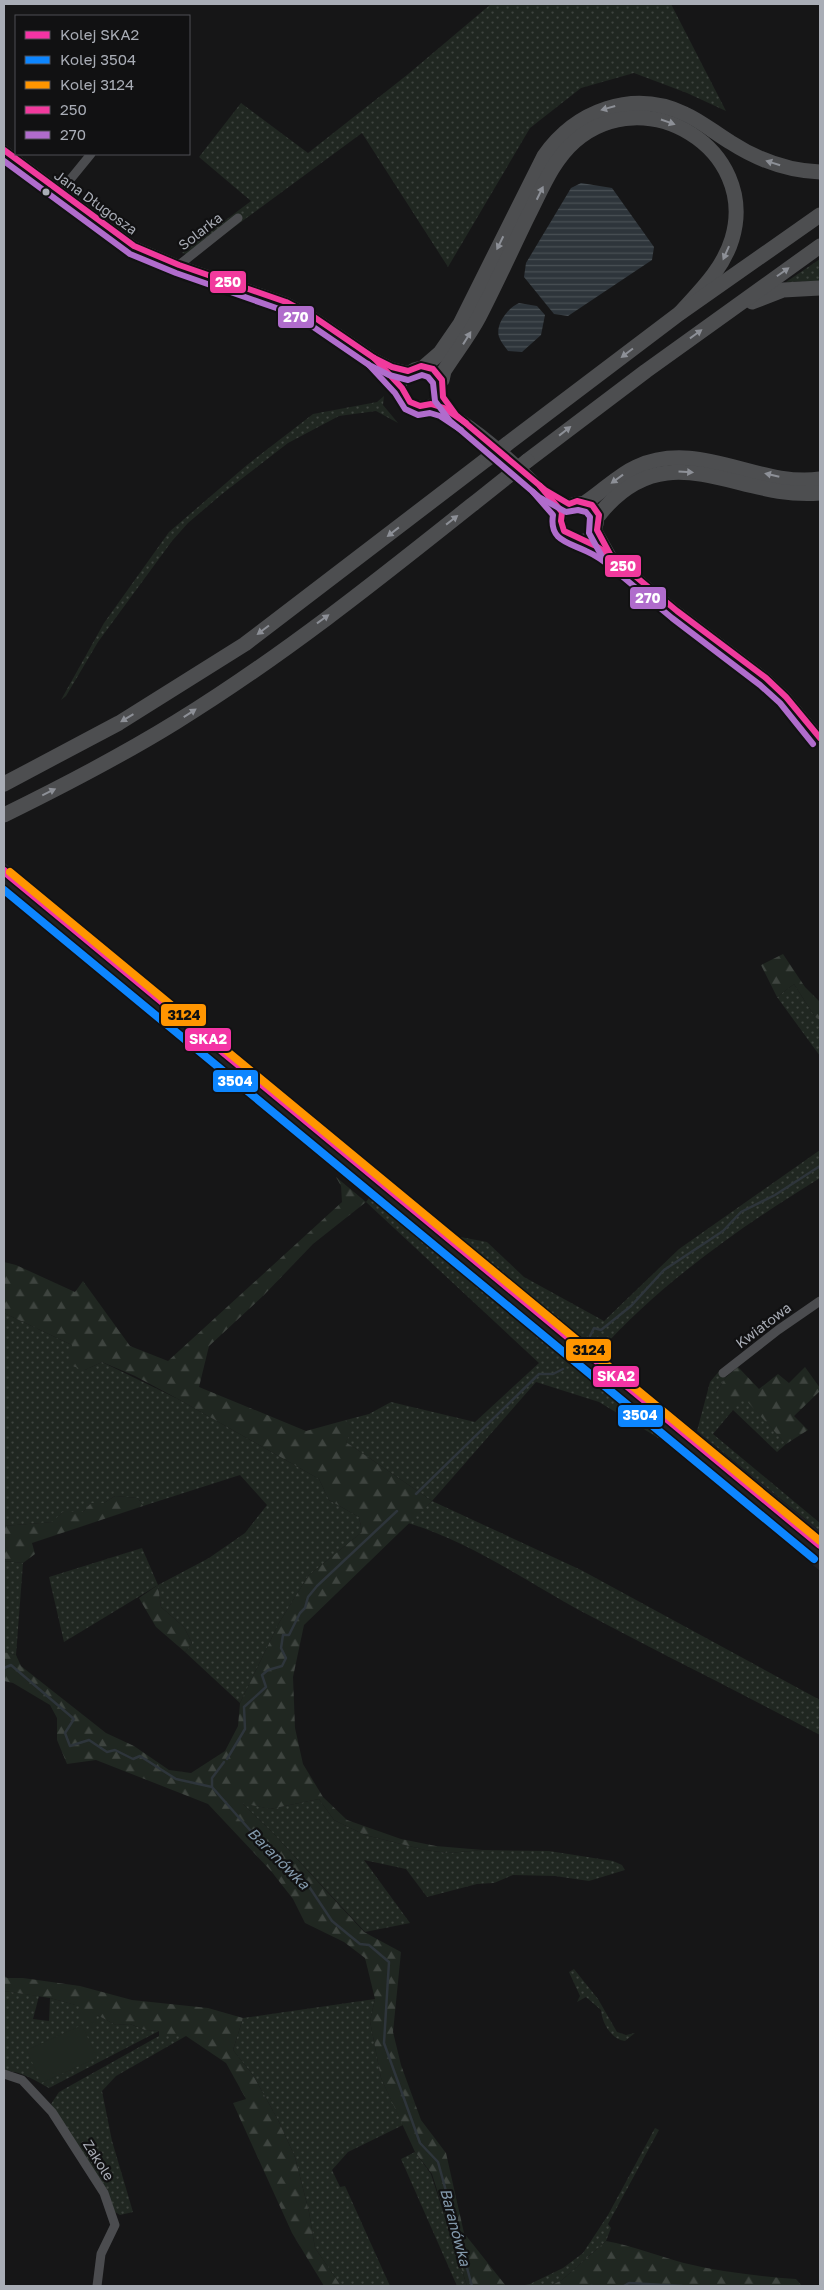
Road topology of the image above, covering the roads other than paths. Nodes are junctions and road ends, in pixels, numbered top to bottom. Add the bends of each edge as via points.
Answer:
1 (4, 150) edge
2 (90, 155) edge
3 (820, 172) edge
4 (60, 192) junction
5 (820, 215) edge
6 (238, 218) dead end
7 (820, 246) edge
8 (179, 265) junction
9 (820, 288) edge
10 (680, 313) junction
11 (715, 320) junction
12 (374, 358) junction
13 (426, 366) junction
14 (408, 371) junction
15 (441, 386) junction
16 (402, 388) junction
17 (431, 404) junction
18 (456, 415) junction
19 (820, 479) edge
20 (820, 493) edge
21 (586, 502) junction
22 (566, 508) junction
23 (598, 522) junction
24 (584, 540) junction
25 (611, 556) junction
26 (820, 738) edge
27 (4, 784) edge
28 (4, 814) edge
29 (820, 1300) edge
30 (723, 1373) dead end
31 (4, 2074) edge
32 (97, 2286) edge

1 - 4 street, Jana Długosza
2 - 4 street
3 -> 13 highway via 766,161 736,146 694,118 664,106 631,104 589,115 562,133 544,156 460,324 440,353
4 - 8 street, Jana Długosza via 134,246
5 - 10 highway
6 - 8 street, Solarka
11 -> 7 highway
8 - 12 street, Jana Długosza via 286,302
9 - 11 highway via 783,290
15 -> 10 highway via 444,371 479,317 555,163 582,136 613,120 652,118 685,130 703,142 730,183 735,214 728,251 715,272
10 -> 27 highway, bridge via 245,644 119,723
28 -> 11 highway, bridge via 135,747 238,681
12 - 14 street
12 - 16 street
13 - 14 street
13 - 15 street via 433,369
14 - 16 street
15 - 17 street
15 - 18 street
16 - 17 street via 410,402 420,406
17 - 18 street
18 - 22 street
19 -> 21 highway via 787,478 693,458 665,458 636,467
23 -> 20 highway via 633,485 649,477 674,472 702,474 783,492
21 - 22 street via 578,501
21 - 23 street via 592,505
22 - 24 street via 561,523 565,532
23 - 24 street
23 - 25 street
24 - 25 street
25 - 26 street via 766,678
29 - 30 street, Kwiatowa
31 - 32 street, Zakole via 22,2080 52,2112 104,2193 115,2225 101,2254

